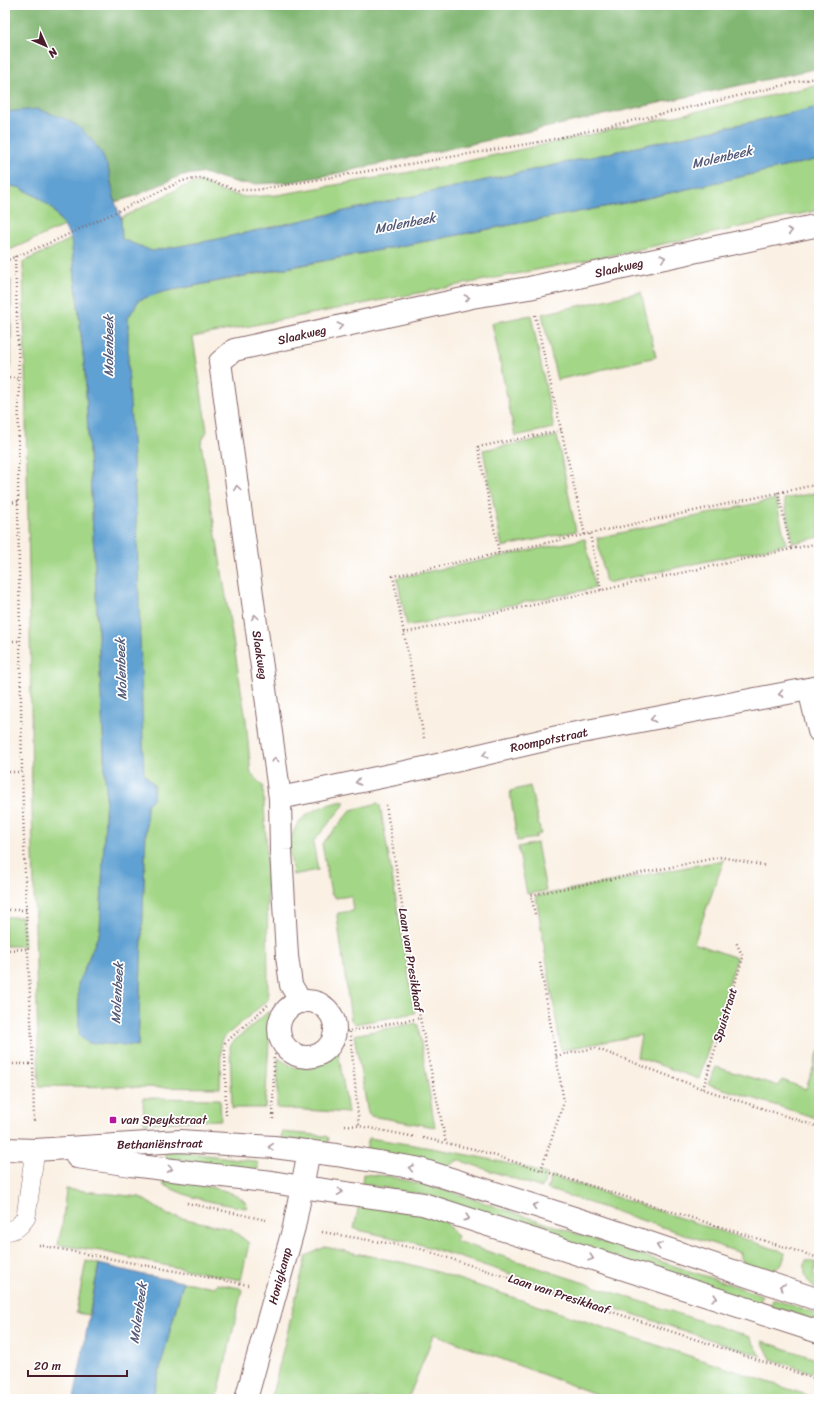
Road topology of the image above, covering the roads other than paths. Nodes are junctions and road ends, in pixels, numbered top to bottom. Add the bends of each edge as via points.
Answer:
1 (819, 225) edge
2 (814, 688) edge
3 (819, 731) edge
4 (280, 798) junction
5 (296, 993) junction
6 (5, 1149) edge
7 (35, 1150) junction
8 (309, 1152) junction
9 (302, 1187) junction
10 (5, 1231) edge
11 (819, 1300) edge
12 (819, 1332) edge
13 (246, 1399) edge

4 -> 1 street, Slaakweg via 220,362 234,350 472,297 529,288
2 - 3 street
2 -> 4 street, Roompotstraat via 566,735
4 - 5 street via 285,933 287,956
5 - 5 street via 292,1006 281,1020 281,1039 293,1054 311,1057 327,1049 342,1032 326,1008
6 - 7 street, Bethaniënstraat
8 -> 7 street, Bethaniënstraat via 274,1147 180,1141
7 -> 9 street, Bethaniënstraat
7 - 10 lane via 26,1217 14,1230
8 - 9 street, Honigkamp
11 -> 8 street via 416,1168
9 -> 12 street via 423,1204
9 - 13 street, Honigkamp via 294,1227

